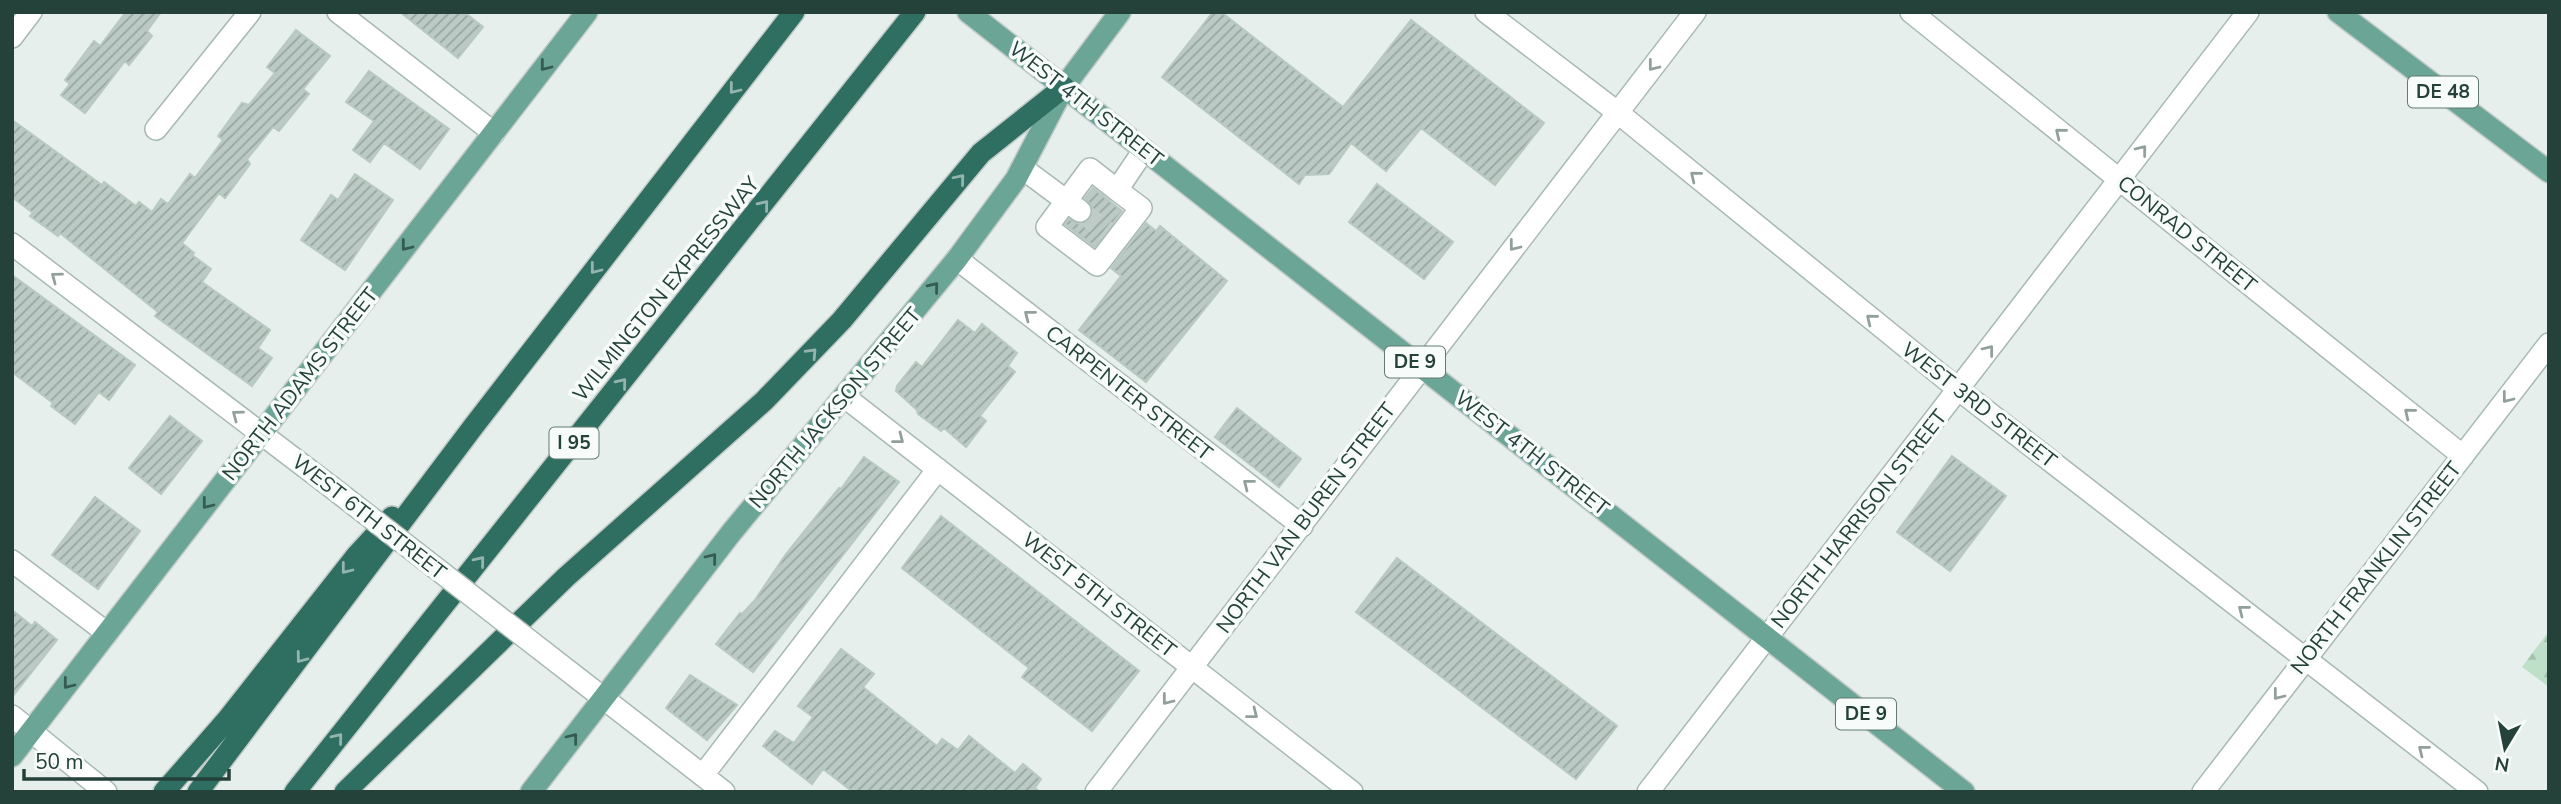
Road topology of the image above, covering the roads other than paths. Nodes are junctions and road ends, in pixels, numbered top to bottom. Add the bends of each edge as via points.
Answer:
1 (31, 12) edge
2 (250, 12) edge
3 (338, 12) edge
4 (587, 12) edge
5 (794, 12) edge
6 (915, 12) edge
7 (968, 12) edge
8 (1120, 12) edge
9 (1486, 12) edge
10 (1695, 12) edge
11 (1911, 12) edge
12 (2248, 12) edge
13 (2338, 12) edge
14 (12, 37) edge
15 (1063, 87) junction
16 (1616, 113) junction
17 (156, 129) dead end
18 (494, 133) junction
19 (1144, 150) junction
20 (1022, 168) junction
21 (2549, 172) edge
22 (2119, 180) junction
23 (1117, 190) junction
24 (1073, 206) junction
25 (12, 244) edge
26 (957, 259) junction
27 (2549, 344) edge
28 (1421, 366) junction
29 (1958, 389) junction
30 (845, 397) junction
31 (473, 427) junction
32 (261, 434) junction
33 (2463, 456) junction
34 (938, 469) junction
35 (1302, 526) junction
36 (12, 561) edge
37 (107, 633) junction
38 (1768, 637) junction
39 (2306, 659) junction
40 (1192, 667) junction
41 (604, 698) junction
42 (12, 716) edge
43 (32, 731) junction
44 (12, 756) edge
45 (703, 775) junction
46 (106, 792) edge
47 (164, 792) edge
48 (198, 792) edge
49 (295, 792) edge
50 (345, 792) edge
51 (531, 792) edge
52 (724, 792) edge
53 (1096, 792) edge
54 (1352, 792) edge
55 (1648, 792) edge
56 (1964, 792) edge
57 (2203, 792) edge
58 (2477, 792) edge

1 - 14 street
2 - 17 street
3 - 18 street
4 -> 18 main road, NORTH ADAMS STREET
5 -> 31 highway
49 -> 6 highway, WILMINGTON EXPRESSWAY / I 95
7 - 15 main road, WEST 4TH STREET / DE 9
8 - 15 main road, NORTH JACKSON STREET
9 - 16 street, WEST 3RD STREET
10 -> 16 street, NORTH VAN BUREN STREET
22 -> 11 street, CONRAD STREET
22 -> 12 street, NORTH HARRISON STREET
13 - 21 main road, DE 48
15 - 19 main road, WEST 4TH STREET / DE 9
15 - 20 main road, NORTH JACKSON STREET
50 -> 15 highway via 566,577 764,401 842,320 981,153
16 -> 28 street, NORTH VAN BUREN STREET
29 -> 16 street, WEST 3RD STREET
18 -> 32 main road, NORTH ADAMS STREET
19 - 23 street
19 - 28 main road, WEST 4TH STREET / DE 9
20 - 24 street
20 - 26 main road, NORTH JACKSON STREET
29 -> 22 street, NORTH HARRISON STREET
33 -> 22 street, CONRAD STREET
23 - 24 street via 1090,169
23 - 24 street via 1141,208 1113,236 1097,265 1047,227
32 -> 25 street, WEST 6TH STREET
30 -> 26 main road, NORTH JACKSON STREET
35 -> 26 street, CARPENTER STREET
27 -> 33 street, NORTH FRANKLIN STREET
28 - 35 street, NORTH VAN BUREN STREET
28 - 38 main road, WEST 4TH STREET / DE 9
29 - 38 street, NORTH HARRISON STREET
39 -> 29 street, WEST 3RD STREET
30 -> 34 street, WEST 5TH STREET
41 -> 30 main road, NORTH JACKSON STREET
31 -> 47 highway via 357,555
31 -> 48 highway
32 -> 37 main road, NORTH ADAMS STREET
32 - 41 street, WEST 6TH STREET, bridge
33 - 39 street, NORTH FRANKLIN STREET
34 - 40 street, WEST 5TH STREET
34 - 45 street
35 - 40 street, NORTH VAN BUREN STREET
36 - 37 street
37 -> 43 main road, NORTH ADAMS STREET
38 - 55 street, NORTH HARRISON STREET
38 - 56 main road, WEST 4TH STREET / DE 9
39 -> 57 street, NORTH FRANKLIN STREET
58 -> 39 street, WEST 3RD STREET
40 -> 53 street, NORTH VAN BUREN STREET
40 -> 54 street, WEST 5TH STREET
41 - 45 street, WEST 6TH STREET
51 -> 41 main road, NORTH JACKSON STREET
42 - 43 street
43 - 44 main road, NORTH ADAMS STREET
43 - 46 street
45 - 52 street, WEST 6TH STREET

